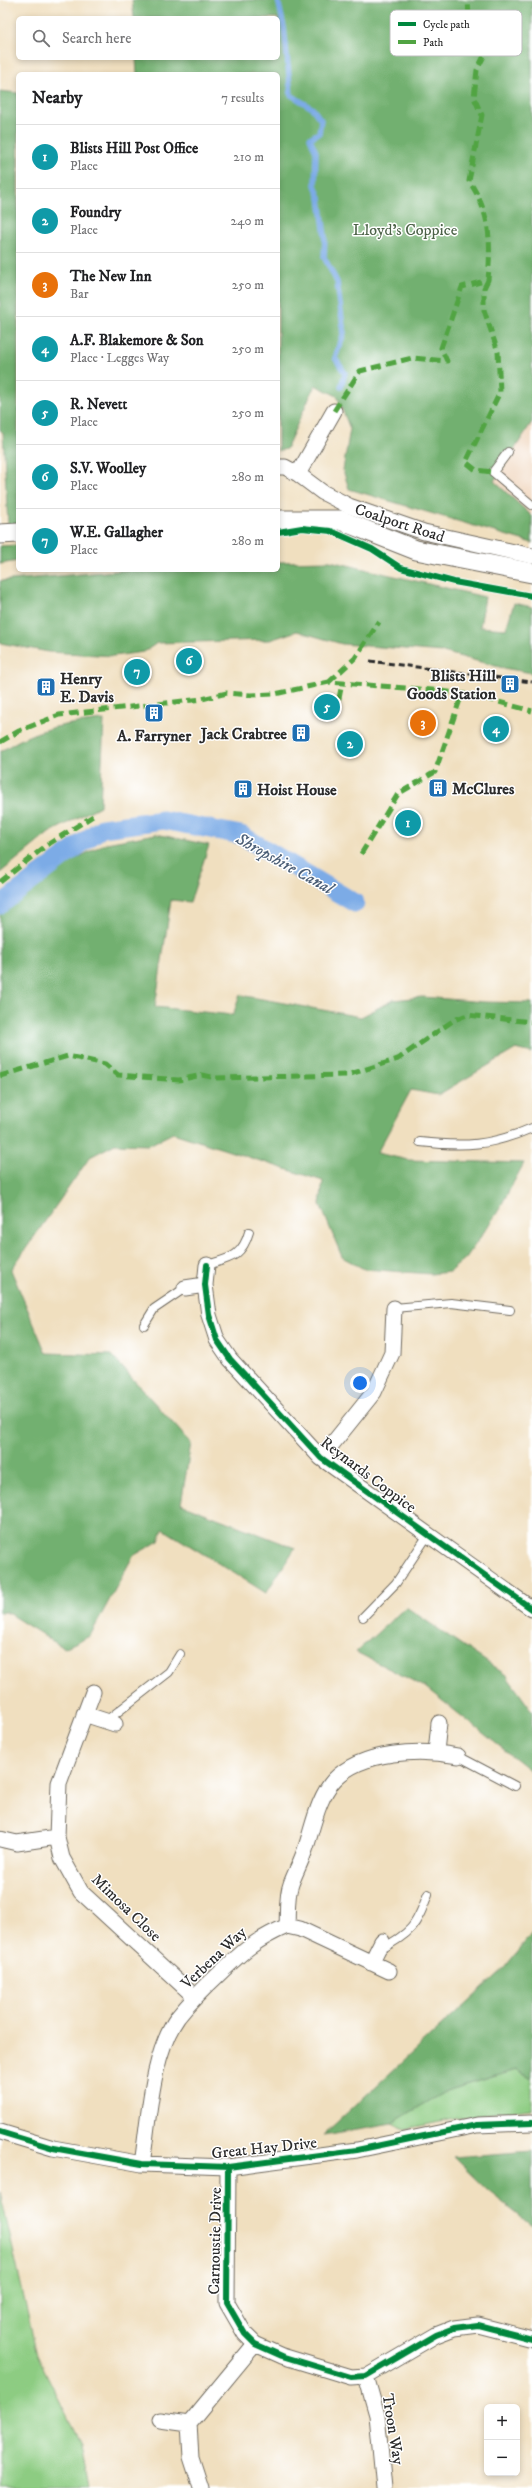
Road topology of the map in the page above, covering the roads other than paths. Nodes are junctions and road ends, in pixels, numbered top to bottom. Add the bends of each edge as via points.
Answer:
1 (334, 411) dead end
2 (508, 452) dead end
3 (280, 467) edge
4 (298, 474) junction
5 (532, 505) edge
6 (280, 520) edge
7 (16, 533) edge
8 (0, 534) edge
9 (532, 556) edge
10 (532, 573) edge
11 (532, 1128) edge
12 (420, 1142) dead end
13 (250, 1232) dead end
14 (207, 1265) joint
15 (205, 1285) junction
16 (185, 1288) joint
17 (394, 1308) joint
18 (510, 1310) dead end
19 (144, 1325) dead end
20 (321, 1458) junction
21 (428, 1535) junction
22 (529, 1601) edge
23 (363, 1617) dead end
24 (180, 1654) dead end
25 (93, 1692) dead end
26 (84, 1714) junction
27 (111, 1723) joint
28 (438, 1723) dead end
29 (436, 1752) junction
30 (458, 1756) joint
31 (515, 1786) dead end
32 (56, 1836) junction
33 (0, 1839) edge
34 (428, 1894) dead end
35 (287, 1926) junction
36 (377, 1952) junction
37 (389, 1971) dead end
38 (195, 1997) junction
39 (532, 2123) edge
40 (0, 2132) edge
41 (142, 2164) junction
42 (228, 2167) junction
43 (532, 2339) edge
44 (255, 2344) junction
45 (366, 2376) junction
46 (160, 2420) dead end
47 (189, 2424) junction
48 (201, 2488) edge
49 (384, 2488) edge

1 - 4 street
2 - 5 lane via 494,472
3 - 4 street, Coalport Road
4 - 9 street, Coalport Road via 322,492 349,506 424,532
6 - 10 street via 340,520 416,550
7 - 8 street
11 - 12 lane via 507,1138 459,1146
13 - 14 lane via 239,1254
14 - 15 street, Reynards Coppice
15 - 16 street
15 - 20 street, Reynards Coppice via 217,1340 230,1359
16 - 19 lane via 154,1309
17 - 18 lane via 451,1303
17 - 20 street via 392,1354 374,1392
20 - 21 street, Reynards Coppice
21 - 22 street, Reynards Coppice
21 - 23 lane via 396,1582
24 - 27 lane via 169,1672
25 - 26 street, Mimosa Close
26 - 27 street
26 - 32 street, Mimosa Close via 59,1783
28 - 29 street
29 - 30 street
29 - 35 street via 413,1752 368,1760 334,1780 312,1825 306,1849 290,1885
30 - 31 lane
32 - 33 street via 17,1843
32 - 38 street, Mimosa Close via 62,1858 81,1892
34 - 36 lane via 418,1921 404,1936
35 - 36 street
35 - 38 street, Verbena Way via 262,1936
36 - 37 street
38 - 41 street, Verbena Way via 177,2018 165,2042 156,2071
39 - 42 street, Great Hay Drive via 478,2125 357,2150
40 - 41 street, Great Hay Drive via 53,2148
41 - 42 street, Great Hay Drive
42 - 44 street, Carnoustie Drive via 227,2303 245,2334
43 - 45 street via 478,2325 454,2328 436,2335
44 - 45 street, Carnoustie Drive via 282,2356 340,2374 351,2377
44 - 47 street
45 - 49 street, Troon Way via 377,2415
46 - 47 street
47 - 48 street via 191,2457

